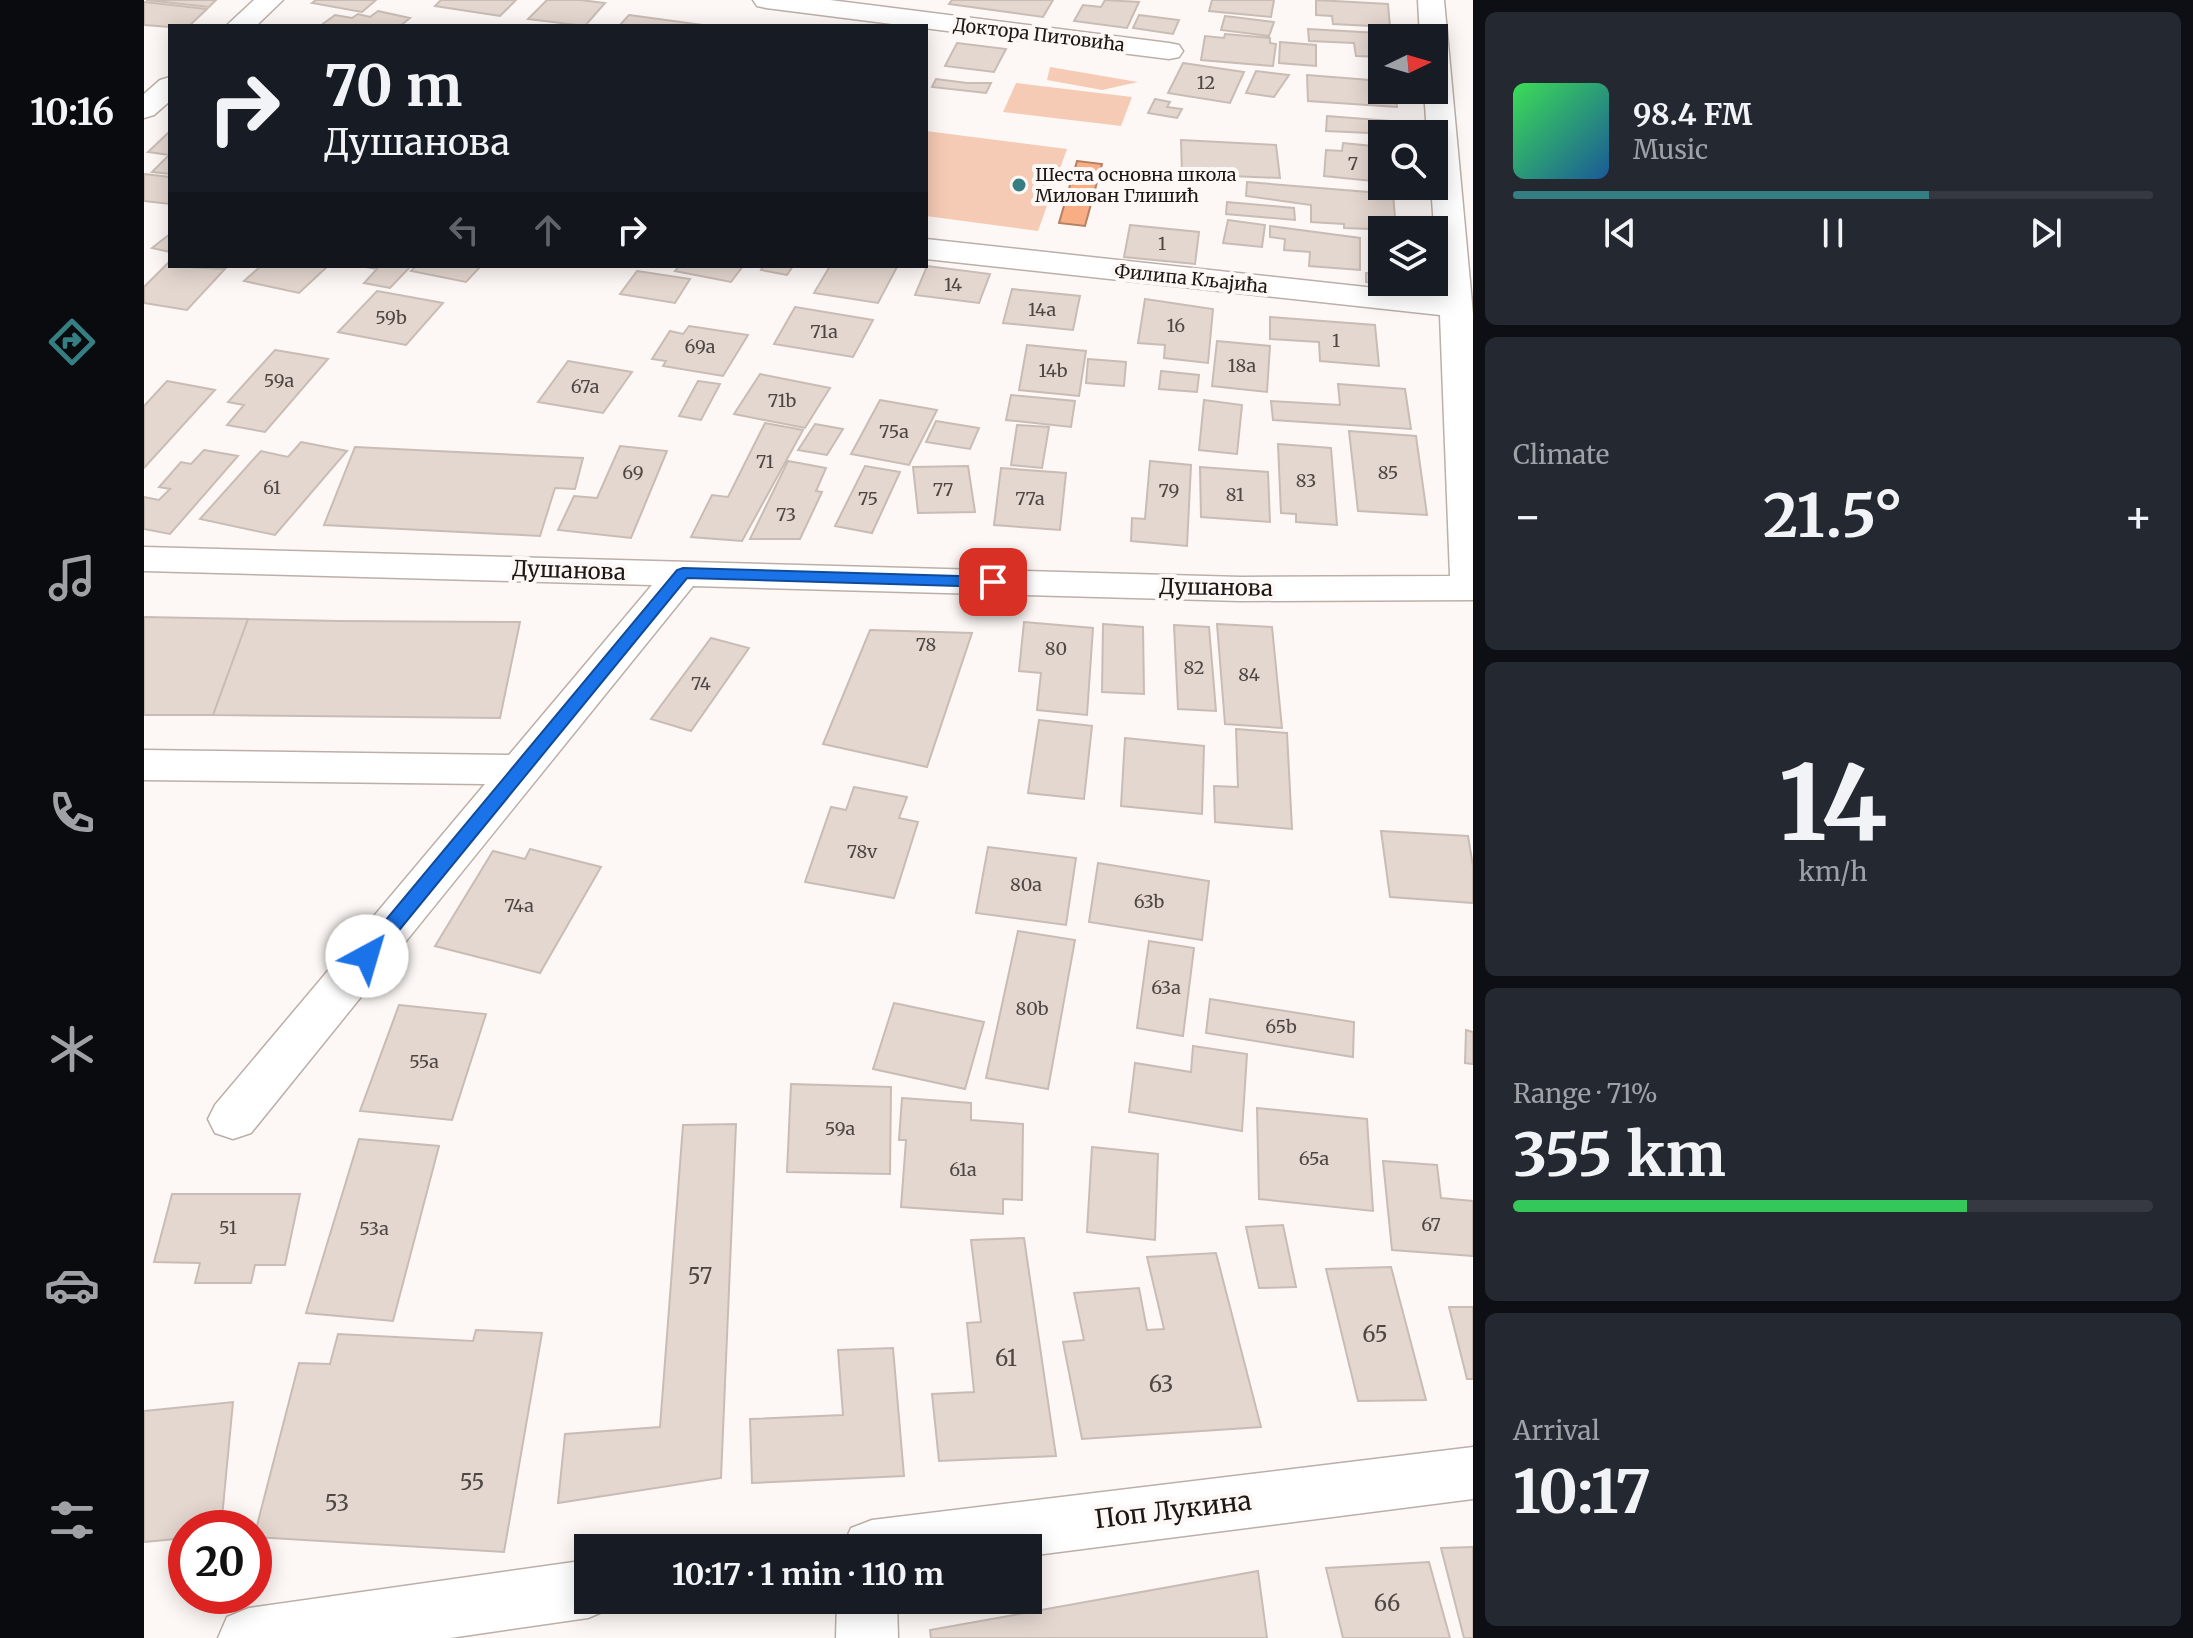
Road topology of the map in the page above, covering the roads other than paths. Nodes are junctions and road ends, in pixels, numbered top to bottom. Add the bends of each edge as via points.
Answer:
1 (270, 0) edge
2 (766, 0) edge
3 (1431, 0) edge
4 (242, 24) edge
5 (1433, 24) edge
6 (1169, 51) dead end
7 (168, 88) edge
8 (1443, 104) edge
9 (144, 109) edge
10 (928, 249) edge
11 (1462, 249) edge
12 (1456, 307) junction
13 (144, 559) edge
14 (683, 573) junction
15 (1471, 588) edge
16 (144, 765) edge
17 (521, 770) junction
18 (233, 1119) dead end
19 (1473, 1473) edge
20 (984, 1534) edge
21 (574, 1591) edge
22 (867, 1614) edge
23 (249, 1638) edge
24 (867, 1638) edge

1 - 4 street
2 - 6 street, Доктора Питовића
3 - 5 street
7 - 9 street
8 - 11 street
10 - 12 street, Филипа Кљајића
11 - 12 street
12 - 15 street
13 - 14 street, Душанова
14 - 15 street, Душанова via 1241,589
14 - 17 street
16 - 17 street
17 - 18 street
19 - 20 street, Поп Лукина
21 - 23 street
22 - 24 street

